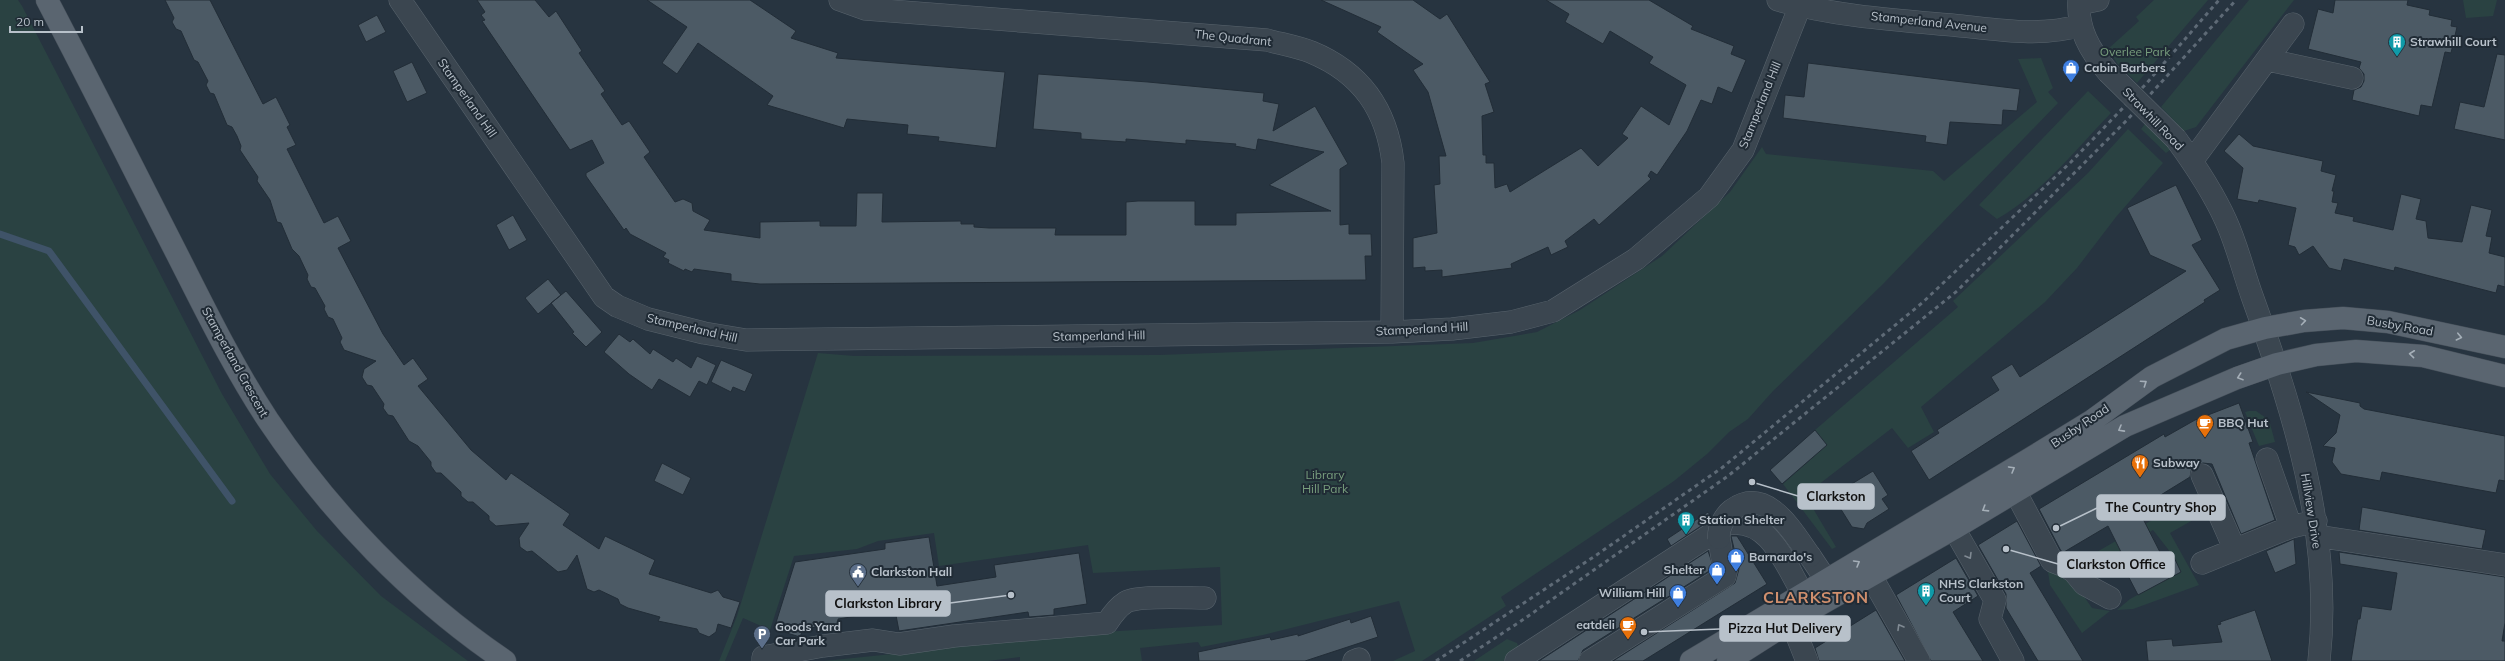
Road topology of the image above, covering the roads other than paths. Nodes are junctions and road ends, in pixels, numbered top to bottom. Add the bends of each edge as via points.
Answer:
1 (47, 0) edge
2 (400, 0) edge
3 (840, 0) edge
4 (1778, 0) edge
5 (2085, 1) edge
6 (1800, 6) junction
7 (2293, 24) dead end
8 (2081, 25) junction
9 (2268, 60) junction
10 (2352, 78) dead end
11 (2192, 161) junction
12 (2265, 328) junction
13 (1392, 332) junction
14 (2505, 347) edge
15 (2277, 364) junction
16 (2505, 376) edge
17 (2267, 459) dead end
18 (2202, 475) dead end
19 (2015, 491) junction
20 (1943, 510) junction
21 (2291, 527) junction
22 (2316, 528) junction
23 (1953, 529) junction
24 (2235, 550) junction
25 (2202, 562) dead end
26 (2505, 565) edge
27 (1871, 576) junction
28 (1826, 580) junction
29 (1802, 594) junction
30 (1205, 598) dead end
31 (2110, 598) dead end
32 (1791, 621) junction
33 (505, 661) edge
34 (763, 661) edge
35 (1516, 661) edge
36 (1590, 661) edge
37 (1691, 661) edge
38 (1728, 661) edge
39 (1807, 661) edge
40 (1919, 661) edge
41 (2013, 661) edge
42 (2319, 661) edge

1 - 33 main road, Stamperland Crescent via 224,346 268,420 332,505 363,540 442,615
2 - 13 street, Stamperland Hill via 604,296 617,306 648,319 746,340
3 - 13 street, The Quadrant via 865,9 1267,40 1310,52 1337,65 1357,81 1378,107 1390,138 1393,163
4 - 6 street, Stamperland Avenue
5 - 8 street, Strawhill Road
6 - 8 street, Stamperland Avenue via 1896,20 2021,31 2062,31
6 - 13 street, Stamperland Hill via 1743,150 1709,197 1636,259 1553,311 1511,322 1452,329
7 - 9 street
8 - 11 street, Strawhill Road, bridge via 2092,52 2108,72 2176,139
9 - 10 street
9 - 11 street
11 - 12 street, Strawhill Road via 2227,222
12 -> 14 main road, Busby Road via 2336,318 2388,322
12 - 15 street, Strawhill Road
20 -> 12 main road, Busby Road via 2093,420 2174,364 2226,339
16 -> 15 main road, Busby Road via 2423,356 2394,353 2348,352 2316,355
15 -> 19 main road, Busby Road via 2151,413
15 - 22 street, Hillview Drive via 2298,436
17 - 21 street
18 - 24 street
19 -> 23 main road, Busby Road
19 - 31 street via 2052,561 2067,567 2084,584
20 - 23 street
28 -> 20 main road, Busby Road
21 - 22 street
21 - 24 street
22 - 26 street
22 - 42 street, Hillview Drive via 2322,636
23 - 27 main road, Busby Road
23 -> 41 street via 1995,600 1990,619
24 - 25 street
27 - 32 main road, Busby Road
40 -> 27 street
28 - 29 main road, Busby Road
28 - 36 street, bridge via 1780,514 1764,505 1741,505 1728,513 1722,524 1719,538 1722,557 1727,567 1724,576
29 - 35 street via 1766,533 1753,525 1739,522 1727,524
29 - 37 main road, Busby Road
30 - 34 street via 1150,598 1127,602 1118,608 1107,623 954,636 899,644 873,640 763,657
32 - 38 main road, Busby Road
32 - 39 street

